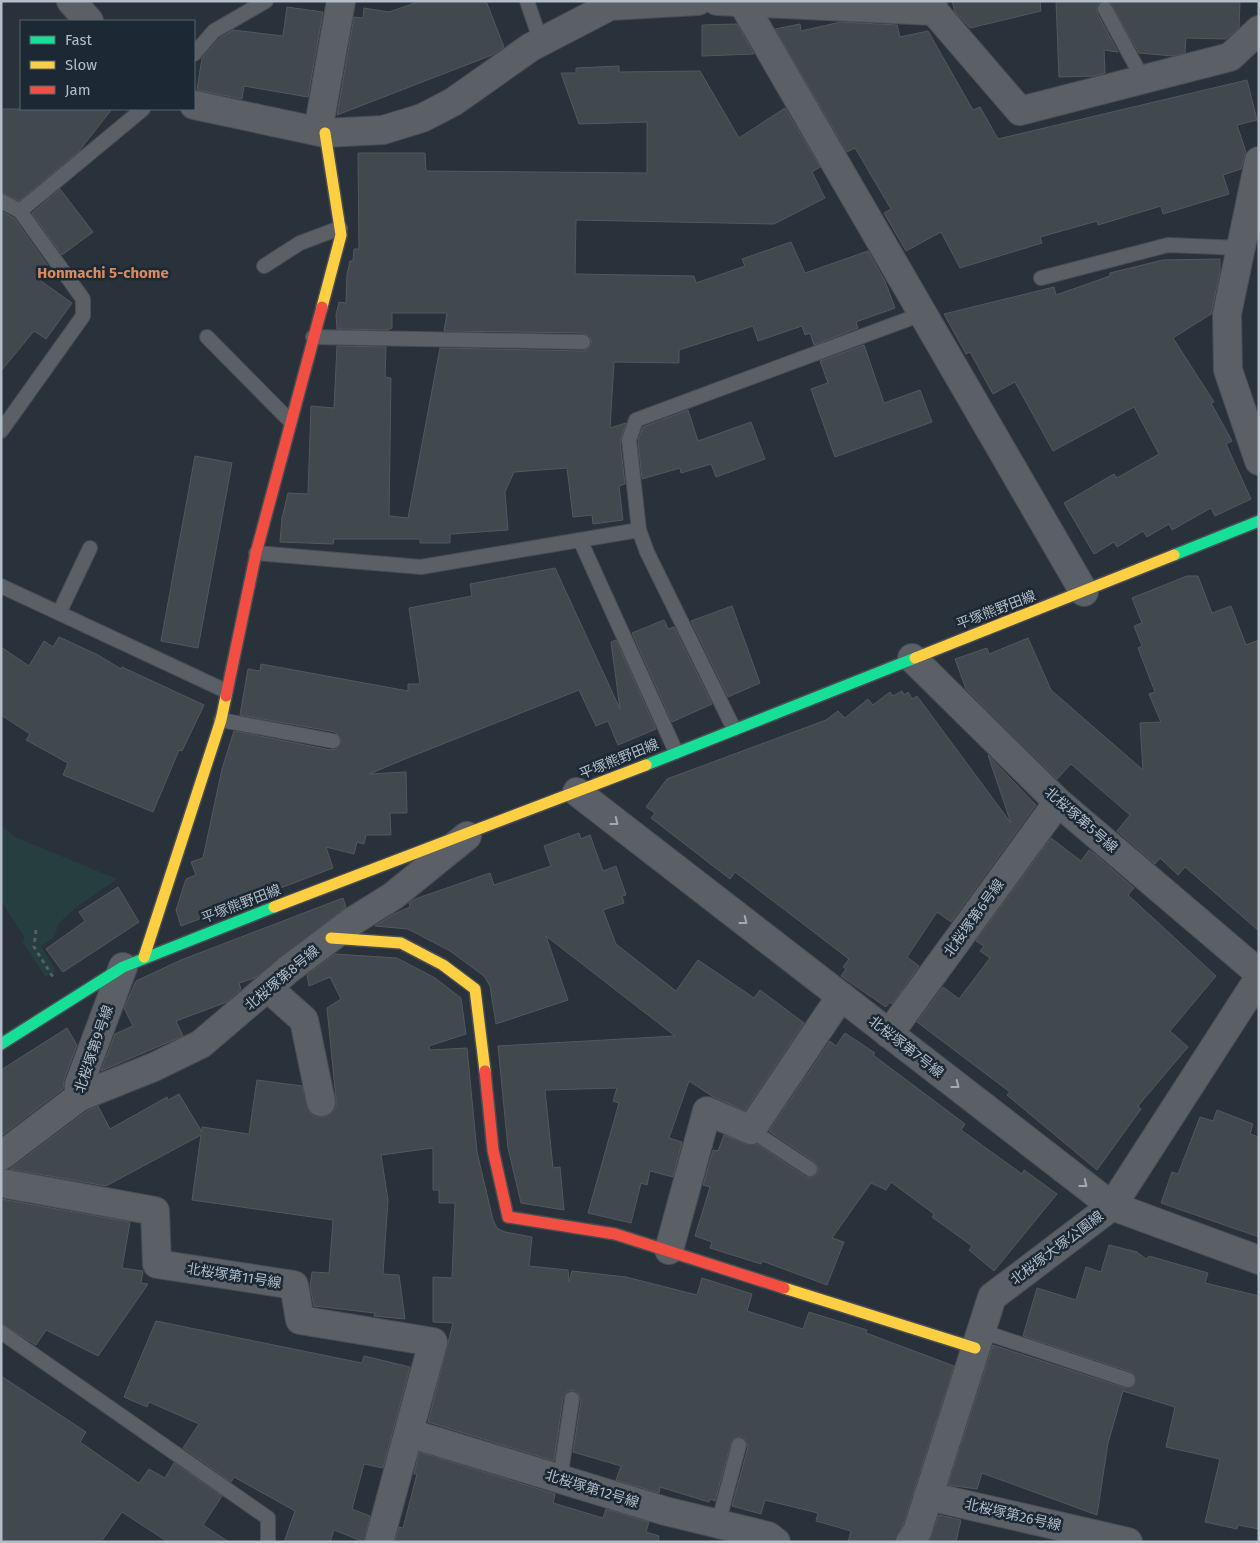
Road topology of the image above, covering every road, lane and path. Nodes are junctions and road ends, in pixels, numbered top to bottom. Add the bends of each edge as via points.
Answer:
1 (71, 1) edge
2 (266, 1) edge
3 (341, 1) edge
4 (527, 1) edge
5 (698, 1) edge
6 (729, 2) edge
7 (933, 6) edge
8 (1106, 9) dead end
9 (88, 20) edge
10 (1259, 30) edge
11 (541, 42) junction
12 (195, 53) edge
13 (1143, 79) junction
14 (195, 105) edge
15 (142, 110) edge
16 (322, 132) junction
17 (1259, 161) edge
18 (1, 201) edge
19 (20, 211) junction
20 (340, 228) junction
21 (1241, 248) junction
22 (264, 266) dead end
23 (1041, 278) dead end
24 (922, 314) junction
25 (207, 337) dead end
26 (313, 337) junction
27 (583, 342) dead end
28 (290, 421) junction
29 (1, 431) edge
30 (1259, 461) edge
31 (1259, 521) edge
32 (639, 530) junction
33 (580, 540) junction
34 (90, 548) dead end
35 (256, 553) junction
36 (1, 586) edge
37 (1084, 592) junction
38 (60, 611) junction
39 (912, 658) junction
40 (226, 691) junction
41 (221, 720) junction
42 (734, 729) junction
43 (334, 741) dead end
44 (676, 752) junction
45 (577, 792) junction
46 (1058, 802) junction
47 (470, 834) junction
48 (36, 930) dead end
49 (331, 938) junction
50 (134, 962) junction
51 (1259, 973) edge
52 (54, 978) dead end
53 (1259, 978) edge
54 (268, 988) junction
55 (841, 996) junction
56 (890, 1034) junction
57 (1, 1044) edge
58 (78, 1097) junction
59 (321, 1102) dead end
60 (751, 1130) junction
61 (1, 1156) edge
62 (810, 1169) dead end
63 (1, 1183) edge
64 (1112, 1206) junction
65 (669, 1250) junction
66 (1259, 1260) edge
67 (1, 1332) edge
68 (978, 1340) junction
69 (1128, 1380) dead end
70 (572, 1399) dead end
71 (409, 1433) junction
72 (739, 1445) dead end
73 (560, 1479) junction
74 (928, 1496) junction
75 (718, 1524) junction
76 (268, 1542) edge
77 (379, 1542) edge
78 (776, 1542) edge
79 (910, 1542) edge
80 (1128, 1542) edge

1 - 9 street
2 - 12 lane via 214,31
3 - 16 street
4 - 11 lane
5 - 11 street via 610,6
6 - 7 street
6 - 24 street
7 - 13 street via 1020,111
8 - 13 lane
10 - 13 street via 1230,57
11 - 16 street via 452,102 422,118 383,130
14 - 16 street
15 - 19 lane
16 - 20 street
17 - 21 street
18 - 19 lane
19 - 29 lane via 84,299 83,316
20 - 22 lane via 300,243
20 - 26 street via 341,235
21 - 23 lane via 1168,245
21 - 30 street via 1227,314 1228,370
24 - 32 lane via 636,420 629,440
24 - 37 street
25 - 28 lane
26 - 27 lane
26 - 28 street
28 - 35 street
31 - 37 street, 平塚熊野田線
32 - 33 lane
32 - 42 lane
33 - 35 lane via 420,567
33 - 44 lane
34 - 38 lane
35 - 40 street
36 - 38 lane
37 - 39 street, 平塚熊野田線
38 - 40 lane
39 - 42 street, 平塚熊野田線
39 - 46 street, 北桜塚第5号線
40 - 41 street
41 - 43 lane
41 - 50 street
42 - 44 street, 平塚熊野田線
44 - 45 street, 平塚熊野田線
45 - 47 street, 平塚熊野田線
45 -> 55 street, 北桜塚第7号線
46 - 51 street, 北桜塚第5号線
46 - 56 street, 北桜塚第6号線
47 - 49 street, 北桜塚第8号線 via 393,896
47 - 50 street, 平塚熊野田線
48 - 52 path via 34,948
49 - 54 street, 北桜塚第8号線
49 - 65 street via 401,943 443,965 475,989 493,1150 508,1217 615,1234
50 - 57 street, 平塚熊野田線
50 - 58 street, 北桜塚第9号線 via 80,1085
53 - 64 street, 北桜塚大塚公園線
54 - 58 street, 北桜塚第8号線 via 201,1044 154,1067
54 - 59 street via 304,1020
55 - 56 street, 北桜塚第7号線
55 - 60 street
56 -> 64 street, 北桜塚第7号線
58 - 61 street, 北桜塚第9号線
60 - 62 lane
60 - 65 street via 707,1111
63 - 71 street, 北桜塚第11号線 via 155,1211 157,1264 294,1285 300,1320 433,1342
64 - 66 street, 北桜塚第7号線
64 - 68 street, 北桜塚大塚公園線 via 992,1297
65 - 68 street
67 - 76 lane via 268,1518
68 - 69 lane
68 - 74 street, 北桜塚大塚公園線
70 - 73 lane
71 - 73 street, 北桜塚第12号線
71 - 77 street, 北桜塚第11号線
72 - 75 lane
73 - 75 street, 北桜塚第12号線
74 - 79 street, 北桜塚大塚公園線
74 - 80 street, 北桜塚第26号線
75 - 78 street, 北桜塚第12号線 via 768,1536

